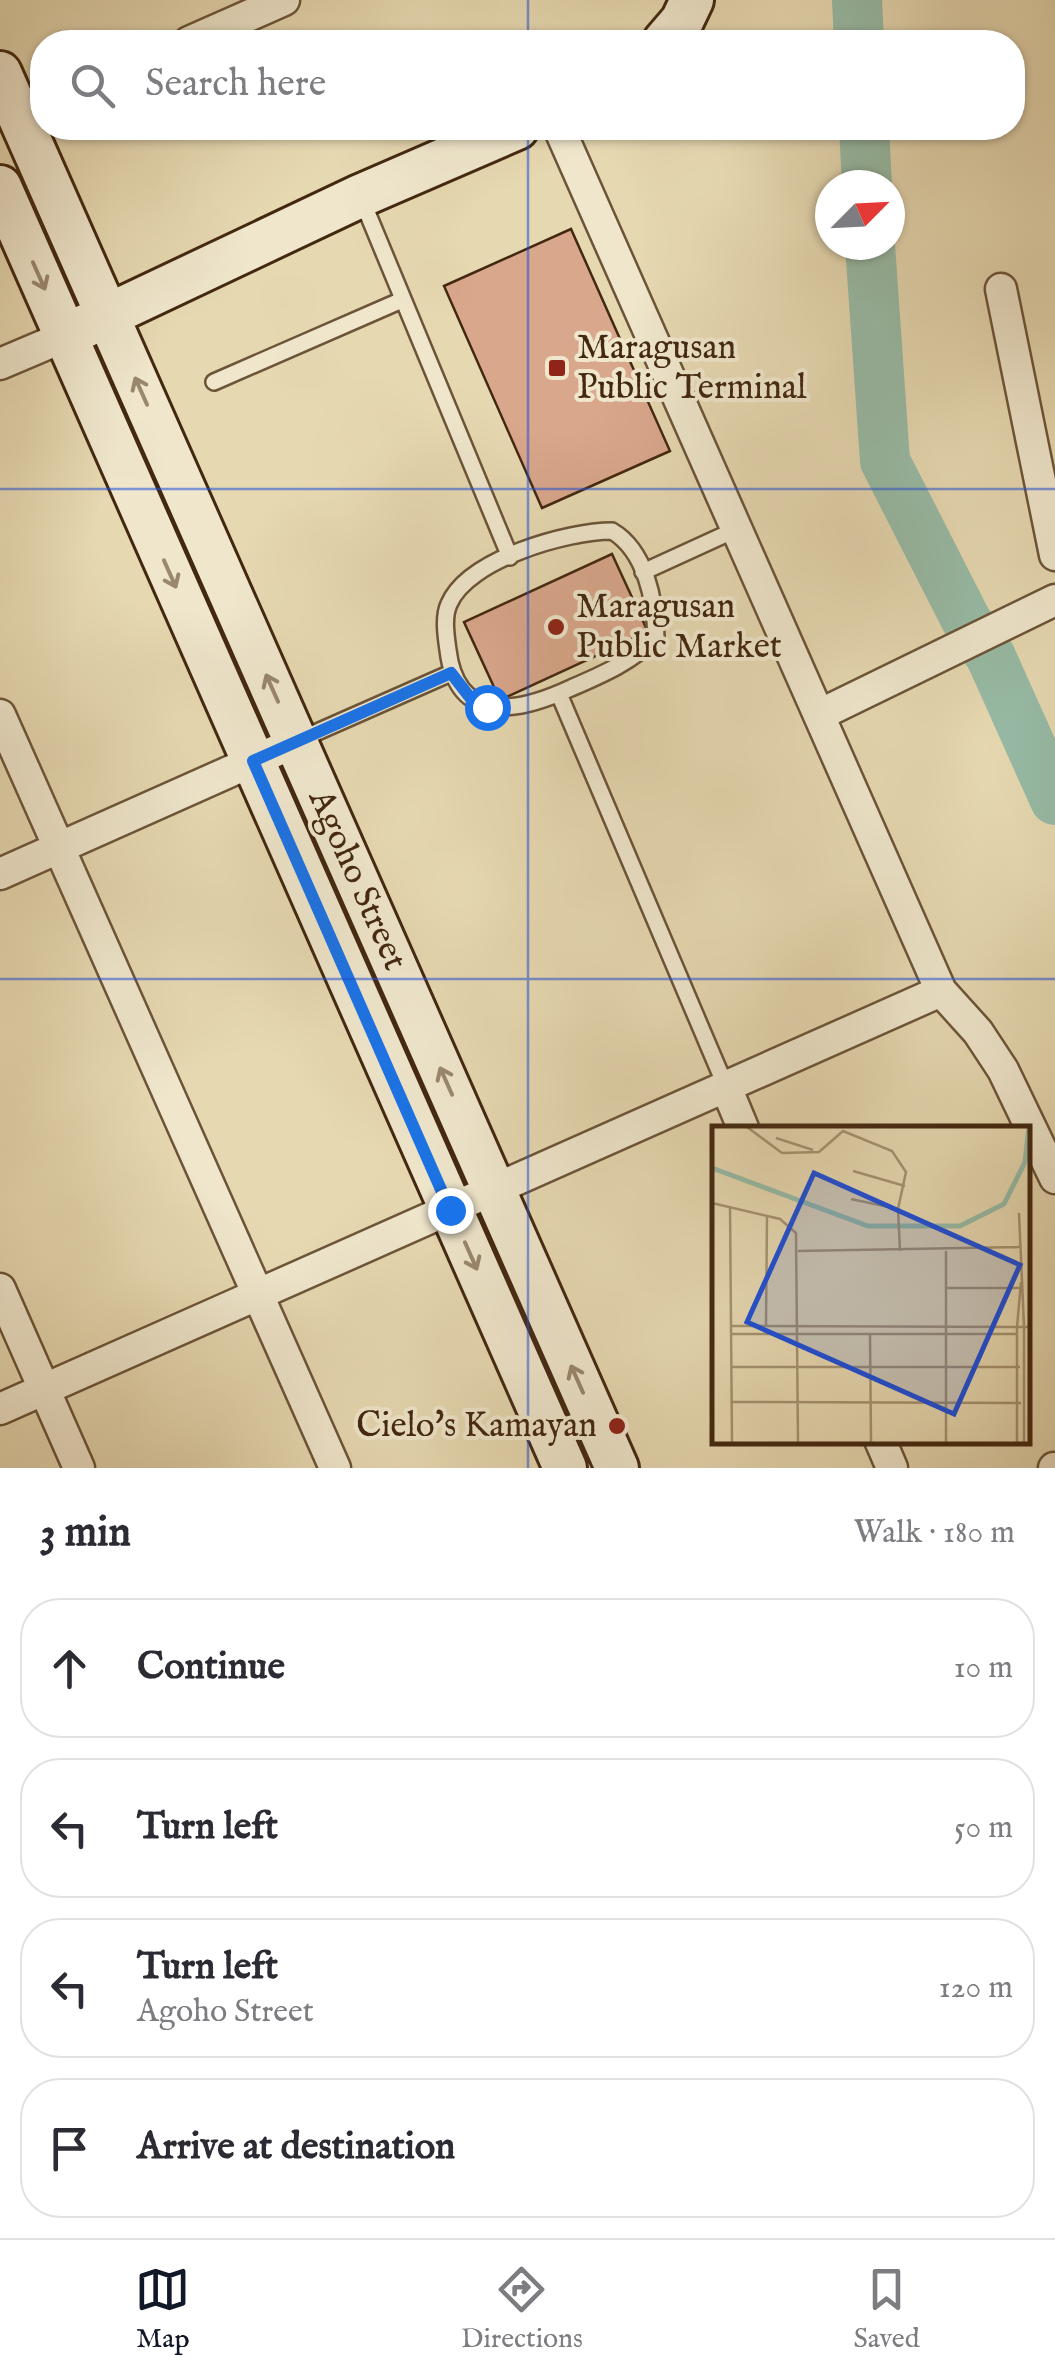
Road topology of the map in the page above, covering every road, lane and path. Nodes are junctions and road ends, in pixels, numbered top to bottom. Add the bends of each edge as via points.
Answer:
1 (284, 0) edge
2 (692, 0) edge
3 (216, 30) edge
4 (674, 30) edge
5 (0, 73) edge
6 (30, 111) edge
7 (42, 140) edge
8 (489, 140) edge
9 (565, 140) edge
10 (0, 187) edge
11 (360, 196) junction
12 (1001, 289) dead end
13 (402, 300) junction
14 (108, 316) junction
15 (66, 336) junction
16 (0, 364) edge
17 (214, 382) dead end
18 (737, 529) junction
19 (1055, 555) edge
20 (510, 557) junction
21 (643, 572) junction
22 (1047, 604) edge
23 (451, 673) junction
24 (559, 694) junction
25 (0, 715) edge
26 (819, 715) junction
27 (296, 742) junction
28 (253, 761) junction
29 (59, 848) junction
30 (0, 874) edge
31 (941, 991) junction
32 (726, 1087) junction
33 (743, 1126) edge
34 (1055, 1178) edge
35 (494, 1190) junction
36 (450, 1210) junction
37 (0, 1288) edge
38 (258, 1294) junction
39 (44, 1389) junction
40 (0, 1409) edge
41 (881, 1443) edge
42 (80, 1468) edge
43 (336, 1468) edge
44 (564, 1468) edge
45 (617, 1468) edge
46 (892, 1468) edge

1 - 3 street
2 - 4 street
5 - 6 street, Agoho Street
7 - 14 street, Agoho Street
8 - 11 street
9 - 18 street
10 -> 15 street, Agoho Street
11 - 13 lane
11 - 14 street
12 - 19 street
13 - 17 lane
13 - 20 lane
14 - 15 street
27 -> 14 street, Agoho Street
15 - 16 street
15 -> 28 street, Agoho Street
18 - 21 lane
18 - 26 street
20 - 21 lane via 576,533 612,532
20 - 23 lane via 471,579 448,606
21 - 24 lane via 656,637 641,653
22 - 26 street
23 - 24 lane via 472,700 487,707
23 - 27 lane
24 - 32 lane
25 - 29 street
26 - 31 street
27 - 28 street
35 -> 27 street, Agoho Street
28 - 29 street
28 - 36 street, Agoho Street
29 - 30 street
29 - 38 street
31 - 32 street
31 - 34 street via 1004,1070
32 - 33 street
32 - 35 street
35 - 36 street
45 -> 35 street, Agoho Street
36 - 38 street
36 -> 44 street, Agoho Street
37 - 39 street
38 - 39 street
38 - 43 street
39 - 40 street
39 - 42 street
41 - 46 street

